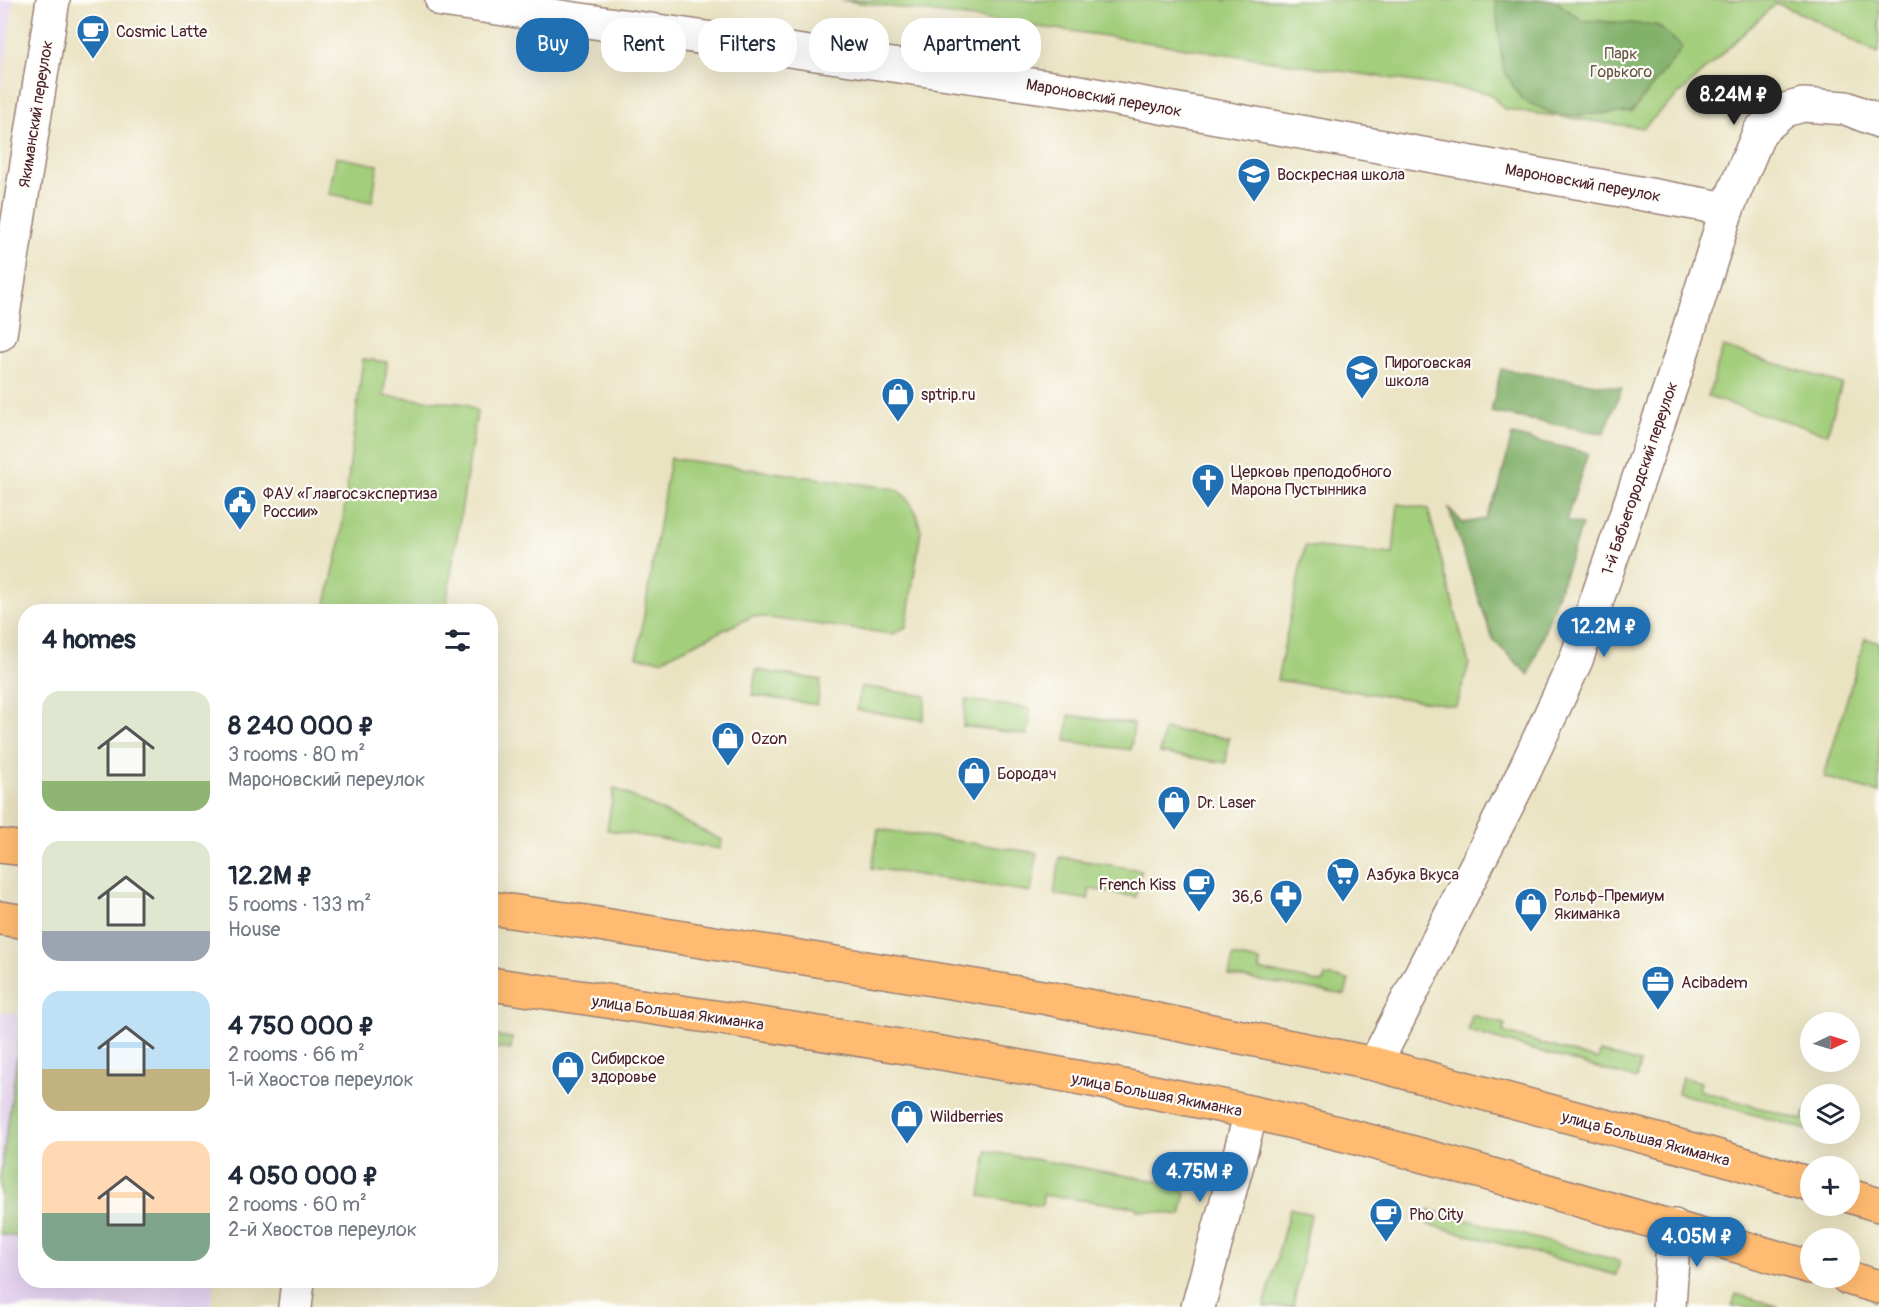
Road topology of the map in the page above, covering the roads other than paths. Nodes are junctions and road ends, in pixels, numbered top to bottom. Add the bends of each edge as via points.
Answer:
1 (53, 0) edge
2 (442, 0) edge
3 (1879, 121) edge
4 (1727, 209) junction
5 (0, 334) edge
6 (0, 846) edge
7 (18, 848) edge
8 (498, 909) edge
9 (0, 918) edge
10 (18, 920) edge
11 (498, 985) edge
12 (1375, 1064) junction
13 (1251, 1113) junction
14 (1800, 1181) edge
15 (1860, 1199) edge
16 (1879, 1205) edge
17 (1674, 1226) junction
18 (1800, 1264) edge
19 (1860, 1281) edge
20 (1879, 1287) edge
21 (297, 1288) edge
22 (295, 1307) edge
23 (1198, 1307) edge
24 (1669, 1307) edge

1 - 5 street, Якиманский переулок
2 - 4 street, Мароновский переулок via 1073,91
3 - 4 street, 1-й Бабьегородский переулок via 1846,108 1803,105 1785,110 1760,131
4 - 12 street, 1-й Бабьегородский переулок via 1674,377 1576,660 1522,776
6 - 7 main road
8 - 12 main road, улица Большая Якиманка via 1048,999
9 - 10 main road
11 - 13 main road, улица Большая Якиманка via 1034,1069
12 - 14 main road, улица Большая Якиманка
13 - 17 main road, улица Большая Якиманка via 1364,1139
13 - 23 street
15 - 16 main road
17 - 18 main road, улица Большая Якиманка
17 - 24 street
19 - 20 main road
21 - 22 street

